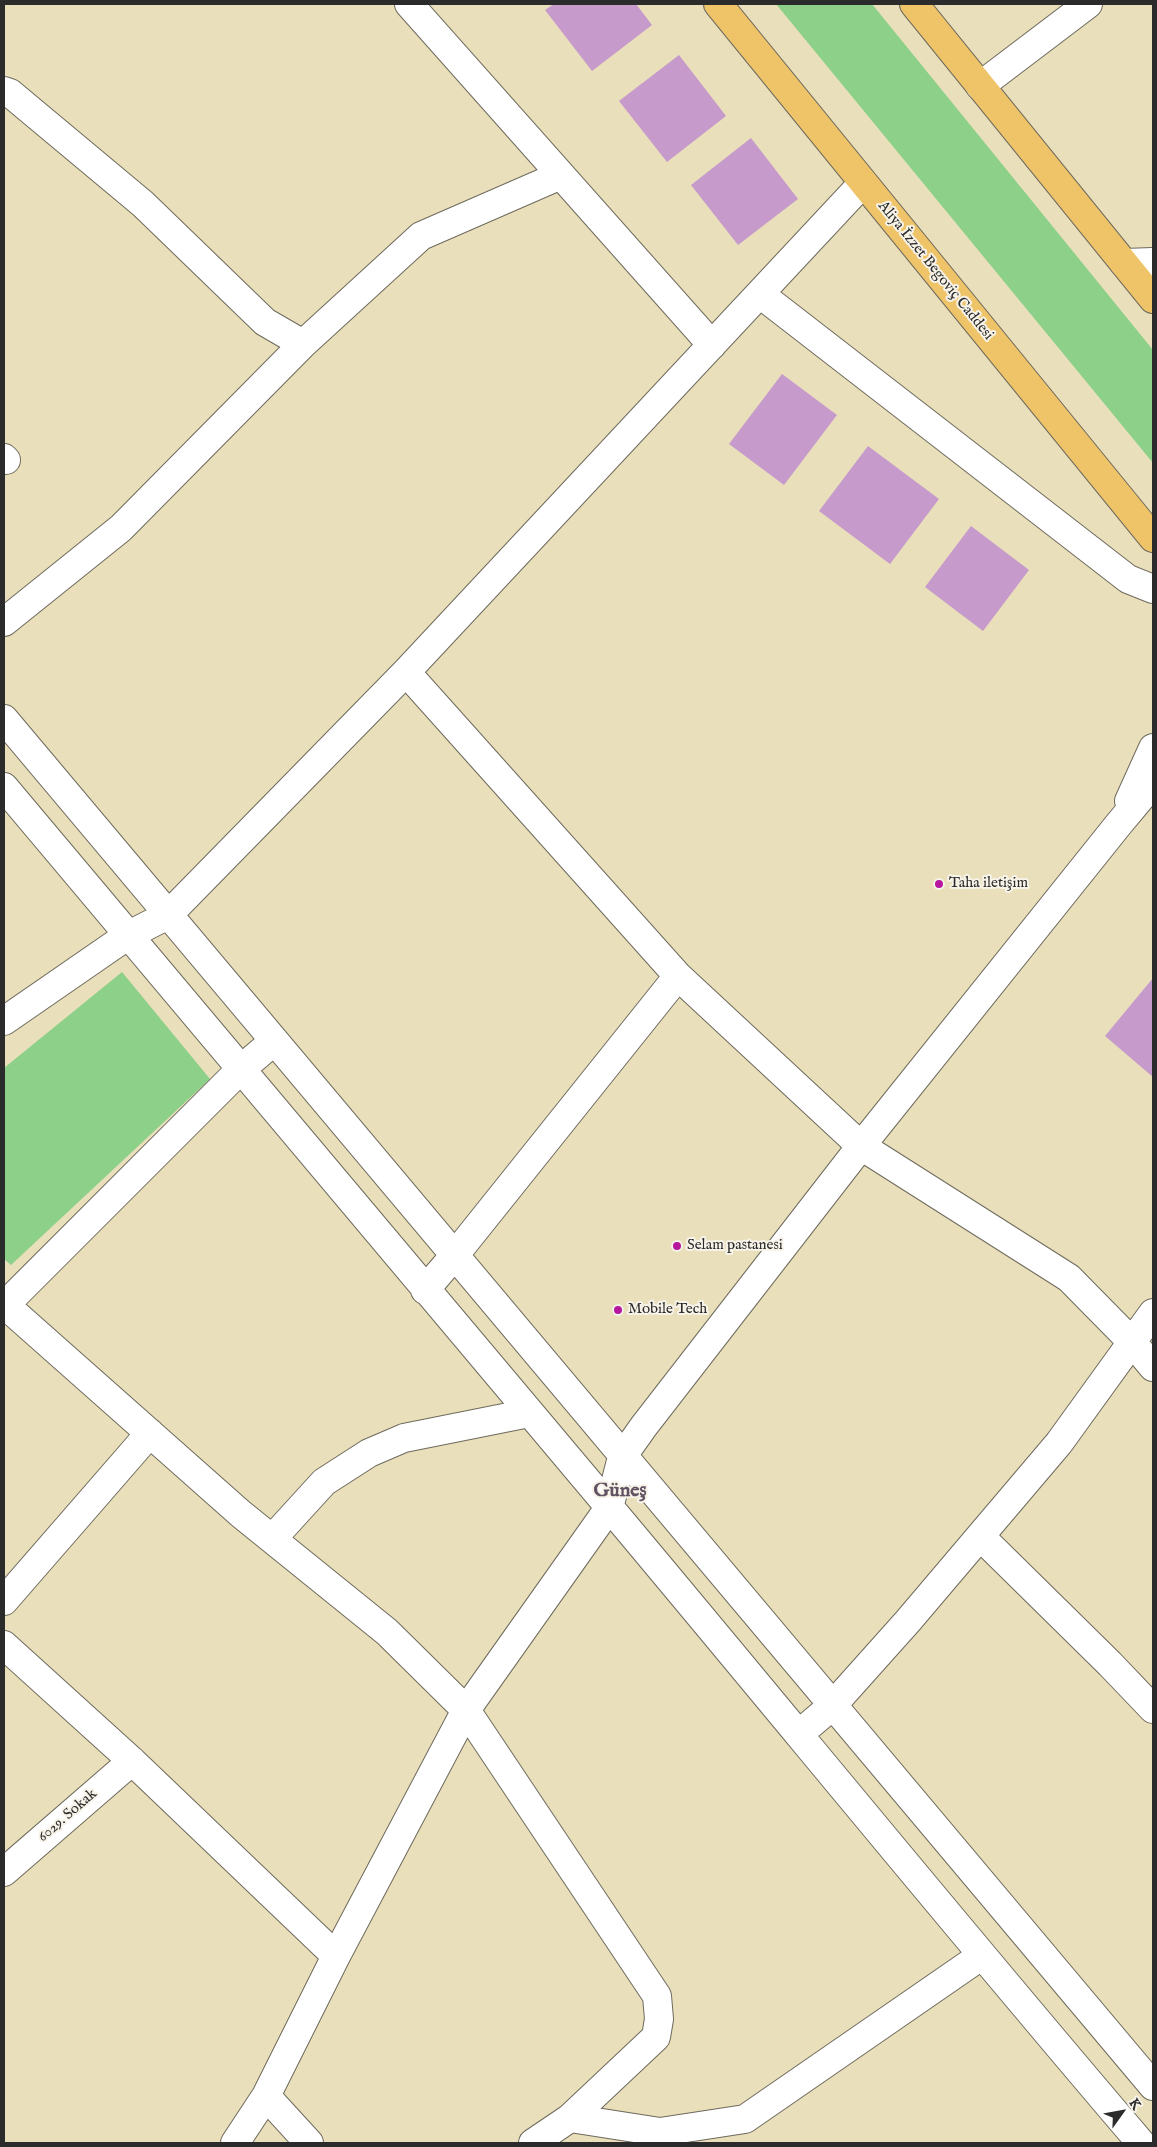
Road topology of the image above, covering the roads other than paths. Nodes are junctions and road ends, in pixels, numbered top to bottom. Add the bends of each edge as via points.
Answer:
1 (409, 4) edge
2 (718, 4) edge
3 (914, 4) edge
4 (1088, 4) edge
5 (980, 86) junction
6 (4, 91) edge
7 (561, 175) junction
8 (863, 183) junction
9 (1153, 262) edge
10 (1124, 263) junction
11 (760, 294) junction
12 (1153, 299) edge
13 (303, 344) junction
14 (712, 346) junction
15 (1153, 538) edge
16 (1153, 589) edge
17 (4, 622) edge
18 (406, 672) junction
19 (4, 718) edge
20 (1153, 748) edge
21 (1153, 783) edge
22 (4, 788) edge
23 (1118, 825) junction
24 (168, 914) junction
25 (127, 936) junction
26 (678, 976) junction
27 (4, 1021) edge
28 (274, 1040) junction
29 (240, 1071) junction
30 (861, 1146) junction
31 (454, 1256) junction
32 (424, 1290) junction
33 (4, 1305) edge
34 (1153, 1313) edge
35 (1132, 1342) junction
36 (1153, 1367) edge
37 (529, 1414) junction
38 (150, 1433) junction
39 (622, 1456) junction
40 (609, 1508) junction
41 (980, 1536) junction
42 (272, 1539) junction
43 (4, 1600) edge
44 (4, 1646) edge
45 (832, 1706) junction
46 (1153, 1709) edge
47 (466, 1710) junction
48 (799, 1734) junction
49 (132, 1761) junction
50 (4, 1872) edge
51 (336, 1956) junction
52 (981, 1956) junction
53 (1153, 2086) edge
54 (266, 2096) junction
55 (570, 2118) junction
56 (235, 2143) edge
57 (309, 2143) edge
58 (533, 2143) edge
59 (1141, 2143) edge

1 - 7 street
2 - 8 main road, Aliya İzzet Begoviç Caddesi
3 - 5 main road
4 - 5 street
5 - 10 main road
6 - 13 street via 143,204 265,322
7 - 13 street via 421,236
7 - 14 street
8 - 11 street
8 - 15 main road, Aliya İzzet Begoviç Caddesi
9 - 10 street
10 - 12 main road
11 - 14 street
11 - 16 street via 1128,579
13 - 17 street via 121,528
14 - 18 street
18 - 24 street
18 - 26 street
19 - 24 street
20 - 23 street
21 - 23 street
22 - 25 street
23 - 30 street
24 - 25 street
24 - 28 street
25 - 27 street
25 - 29 street
26 - 30 street
26 - 31 street
28 - 29 street
28 - 31 street
29 - 32 street
29 - 33 street
30 - 35 street via 1069,1278
30 - 39 street
31 - 32 street
31 - 39 street
32 - 37 street
33 - 38 street
34 - 35 street
35 - 36 street
35 - 41 street via 1059,1443
37 - 40 street
37 - 42 street via 404,1438 368,1453 324,1482
38 - 42 street
38 - 43 street
39 - 40 street
39 - 45 street
40 - 47 street
40 - 48 street
41 - 45 street
41 - 46 street
42 - 47 street via 387,1632
44 - 49 street
45 - 48 street
45 - 53 street
47 - 51 street
47 - 55 street via 657,1996 659,2020 656,2036
48 - 52 street
49 - 50 street, 6029. Sokak
49 - 51 street
51 - 54 street
52 - 55 street via 745,2119 660,2132
52 - 59 street
54 - 56 street
54 - 57 street
55 - 58 street

